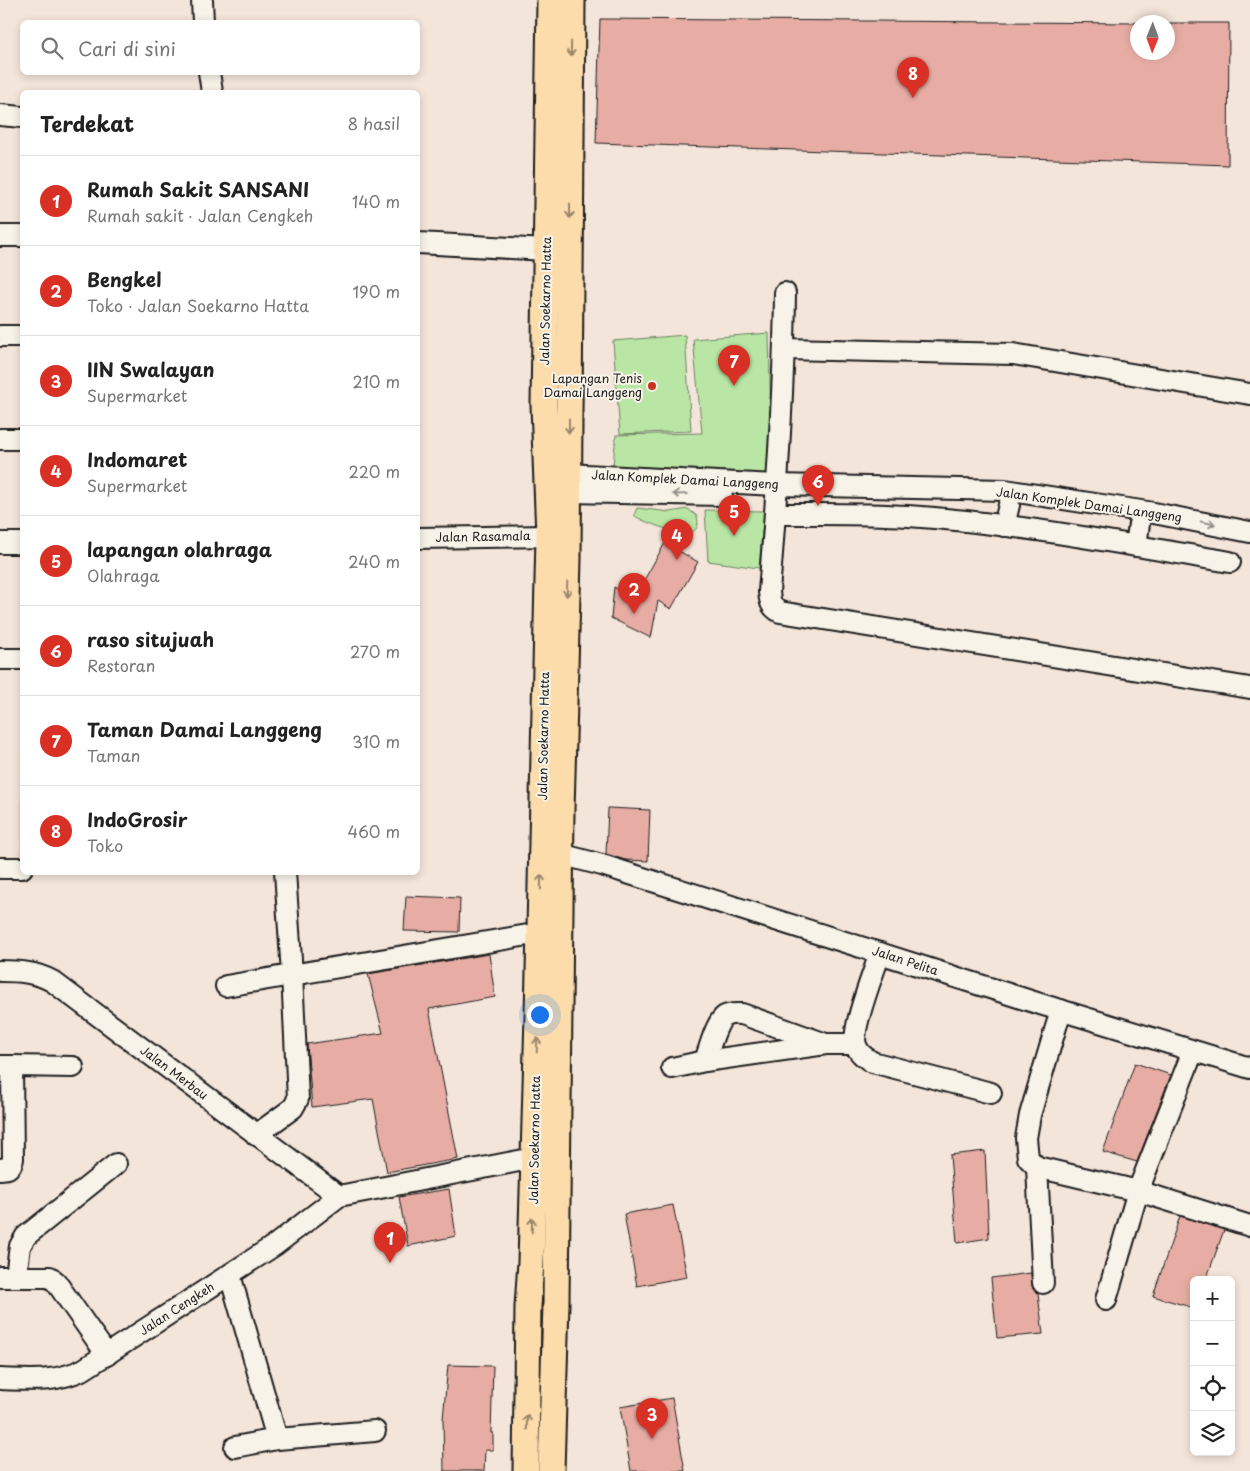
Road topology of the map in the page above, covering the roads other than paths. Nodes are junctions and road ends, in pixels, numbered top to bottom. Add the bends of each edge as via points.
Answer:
1 (202, 0) edge
2 (550, 0) edge
3 (572, 0) edge
4 (203, 20) edge
5 (209, 75) edge
6 (212, 90) edge
7 (0, 115) edge
8 (20, 117) edge
9 (0, 236) edge
10 (20, 236) edge
11 (420, 243) edge
12 (546, 250) junction
13 (785, 293) dead end
14 (0, 336) edge
15 (20, 336) edge
16 (784, 349) junction
17 (1250, 394) edge
18 (0, 439) edge
19 (20, 439) edge
20 (567, 483) junction
21 (776, 498) junction
22 (922, 502) junction
23 (1009, 505) junction
24 (1139, 524) junction
25 (1004, 526) junction
26 (1250, 532) edge
27 (549, 536) junction
28 (420, 538) edge
29 (0, 543) edge
30 (20, 543) edge
31 (1136, 546) junction
32 (1250, 546) edge
33 (1230, 562) dead end
34 (0, 659) edge
35 (20, 659) edge
36 (1250, 684) edge
37 (560, 854) junction
38 (0, 868) edge
39 (20, 868) edge
40 (285, 875) edge
41 (540, 933) junction
42 (880, 953) junction
43 (0, 971) edge
44 (292, 974) junction
45 (226, 986) dead end
46 (1061, 1010) junction
47 (826, 1044) junction
48 (856, 1044) junction
49 (1193, 1051) junction
50 (705, 1061) junction
51 (6, 1066) edge
52 (73, 1067) dead end
53 (672, 1068) dead end
54 (1250, 1068) edge
55 (991, 1093) dead end
56 (256, 1135) junction
57 (534, 1158) junction
58 (116, 1164) dead end
59 (1037, 1167) junction
60 (0, 1169) edge
61 (1138, 1191) junction
62 (338, 1196) junction
63 (1250, 1226) edge
64 (531, 1262) junction
65 (556, 1262) junction
66 (230, 1275) junction
67 (8, 1276) edge
68 (1043, 1283) dead end
69 (1106, 1300) dead end
70 (107, 1355) junction
71 (0, 1379) edge
72 (375, 1431) dead end
73 (278, 1439) junction
74 (235, 1447) dead end
75 (526, 1471) edge
76 (551, 1471) edge

1 - 4 street
2 - 12 main road, Jalan Soekarno Hatta
3 -> 20 main road, Jalan Soekarno Hatta
5 - 6 street
7 - 8 street
9 - 10 street
11 - 12 street
12 - 27 main road, Jalan Soekarno Hatta via 544,405
13 - 16 street
14 - 15 street
16 - 17 street via 1014,354
16 - 21 street
18 - 19 street
20 - 21 street, Jalan Komplek Damai Langgeng
20 -> 37 main road, Jalan Soekarno Hatta
21 - 22 street, Jalan Komplek Damai Langgeng
21 - 36 street via 769,592 773,608 780,612
22 - 23 street, Jalan Komplek Damai Langgeng
22 - 25 street
22 -> 26 street, Jalan Komplek Damai Langgeng via 1005,490 1154,513
23 - 24 street, Jalan Komplek Damai Langgeng
23 - 25 street
24 - 31 street
24 - 32 street, Jalan Komplek Damai Langgeng
25 - 31 street
27 - 28 street, Jalan Rasamala
41 -> 27 main road, Jalan Soekarno Hatta
29 - 30 street
31 - 33 street
34 - 35 street
37 - 42 street, Jalan Pelita
37 - 65 main road, Jalan Soekarno Hatta
38 - 39 street
40 - 44 street
41 - 44 street
57 -> 41 main road, Jalan Soekarno Hatta
42 - 46 street, Jalan Pelita
42 - 48 street via 856,1030
43 - 56 street, Jalan Merbau via 32,973 52,981
44 - 45 street
44 - 56 street via 298,1099 293,1108
46 - 49 street, Jalan Pelita
46 - 59 street via 1029,1123 1026,1151
47 - 48 street
47 - 50 street
47 - 50 street via 742,1014 733,1014 725,1016 719,1024
48 - 55 street via 862,1055 872,1062
49 - 54 street, Jalan Pelita
49 - 61 street
50 - 53 street
51 - 52 street
51 - 60 street via 12,1159 8,1168
56 - 62 street, Jalan Merbau
57 - 62 street
64 -> 57 main road, Jalan Soekarno Hatta
58 - 67 street via 26,1236
59 - 61 street
59 - 68 street
61 - 63 street
61 - 69 street
62 - 66 street, Jalan Cengkeh
64 - 65 main road
75 -> 64 main road, Jalan Soekarno Hatta
65 - 76 main road, Jalan Soekarno Hatta
66 - 70 street, Jalan Cengkeh
66 - 73 street
67 - 70 street via 50,1277
70 - 71 street, Jalan Cengkeh via 67,1377 51,1380
72 - 73 street
73 - 74 street

